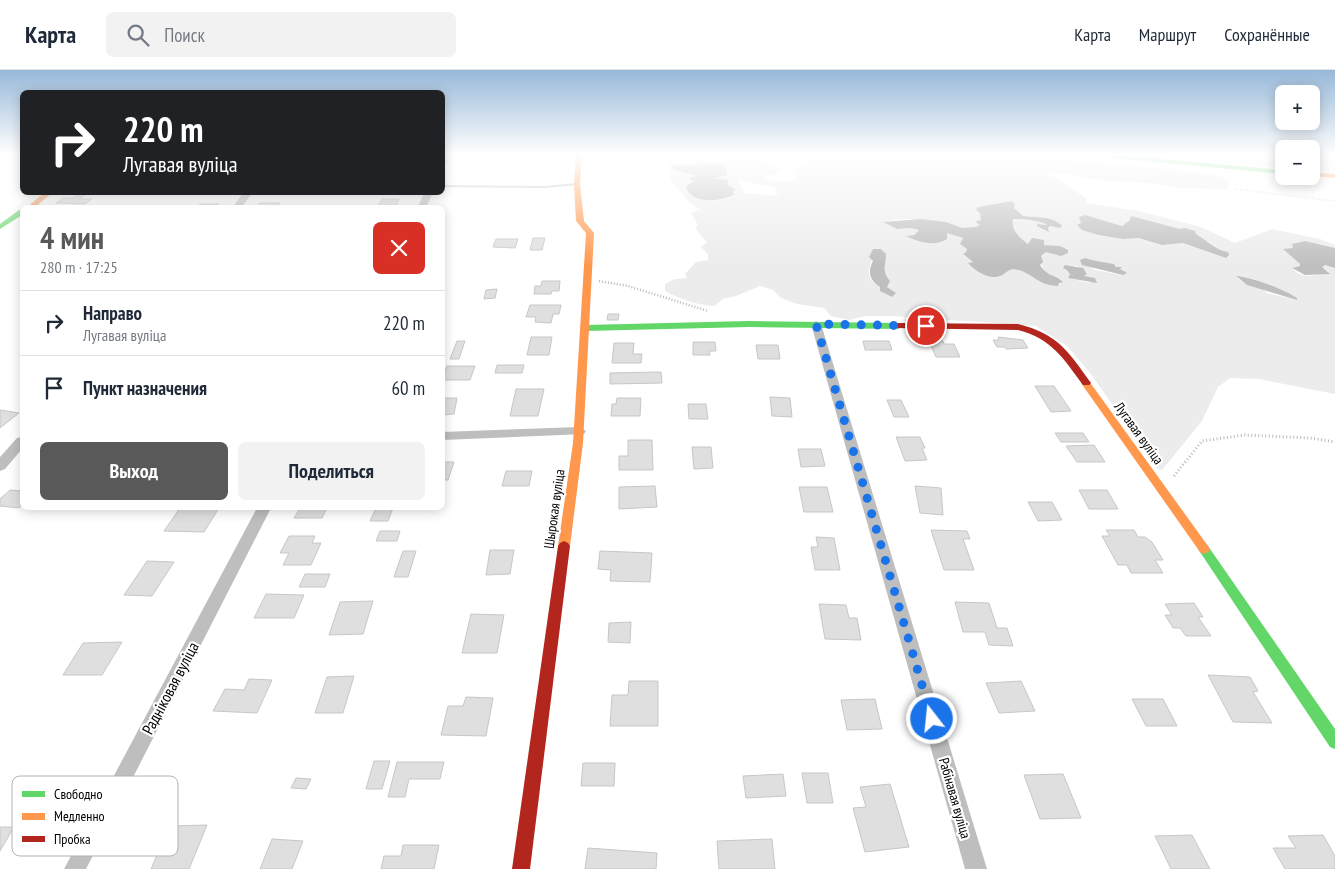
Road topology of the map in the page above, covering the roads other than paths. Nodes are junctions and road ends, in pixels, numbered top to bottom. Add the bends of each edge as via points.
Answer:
1 (578, 191) edge
2 (46, 195) edge
3 (247, 195) edge
4 (33, 205) edge
5 (238, 205) edge
6 (20, 213) edge
7 (0, 227) edge
8 (816, 324) junction
9 (585, 328) junction
10 (579, 431) junction
11 (445, 436) edge
12 (20, 443) edge
13 (0, 466) edge
14 (263, 510) edge
15 (1335, 742) edge
16 (124, 776) edge
17 (83, 856) edge
18 (76, 869) edge
19 (521, 869) edge
20 (976, 869) edge

1 - 9 street, Шырокая вуліца via 580,221 590,233 585,278
2 - 4 street
3 - 5 street
6 - 7 street
8 - 9 street, Лугавая вуліца
8 - 15 street, Лугавая вуліца via 1018,327 1037,331 1057,344 1183,518
8 - 20 street, Рабінавая вуліца
9 - 10 street, Шырокая вуліца
10 - 11 street
10 - 19 street, Шырокая вуліца
12 - 13 street
14 - 16 street, Радніковая вуліца
17 - 18 street, Радніковая вуліца

